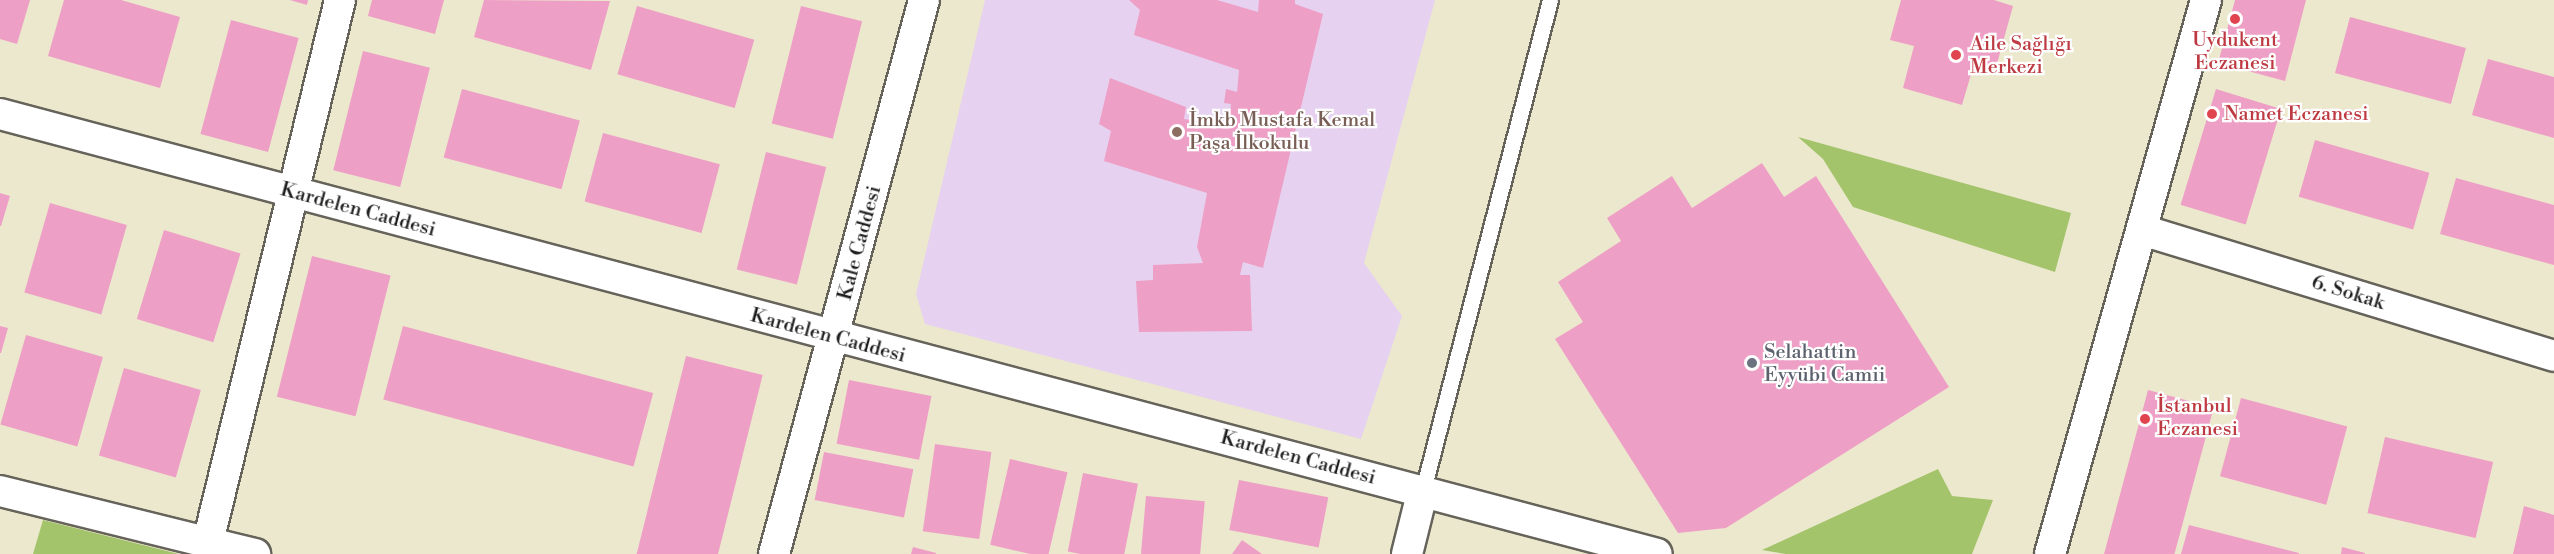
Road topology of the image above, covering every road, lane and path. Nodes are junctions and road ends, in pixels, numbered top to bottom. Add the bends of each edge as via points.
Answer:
1 (340, 0) edge
2 (924, 0) edge
3 (1550, 0) edge
4 (2206, 0) edge
5 (0, 114) edge
6 (294, 193) junction
7 (2142, 230) junction
8 (835, 338) junction
9 (2554, 356) edge
10 (1423, 490) junction
11 (0, 492) edge
12 (208, 542) junction
13 (255, 554) edge
14 (774, 554) edge
15 (1407, 554) edge
16 (1657, 554) edge
17 (2050, 554) edge

1 - 6 street
2 - 8 street, Kale Caddesi
3 - 10 lane
4 - 7 street
5 - 6 street, Kardelen Caddesi
6 - 8 street, Kardelen Caddesi
6 - 12 street
7 - 9 street, 6. Sokak
7 - 17 street
8 - 10 street, Kardelen Caddesi
8 - 14 street, Kale Caddesi
10 - 15 street
10 - 16 street, Kardelen Caddesi
11 - 12 street
12 - 13 street

